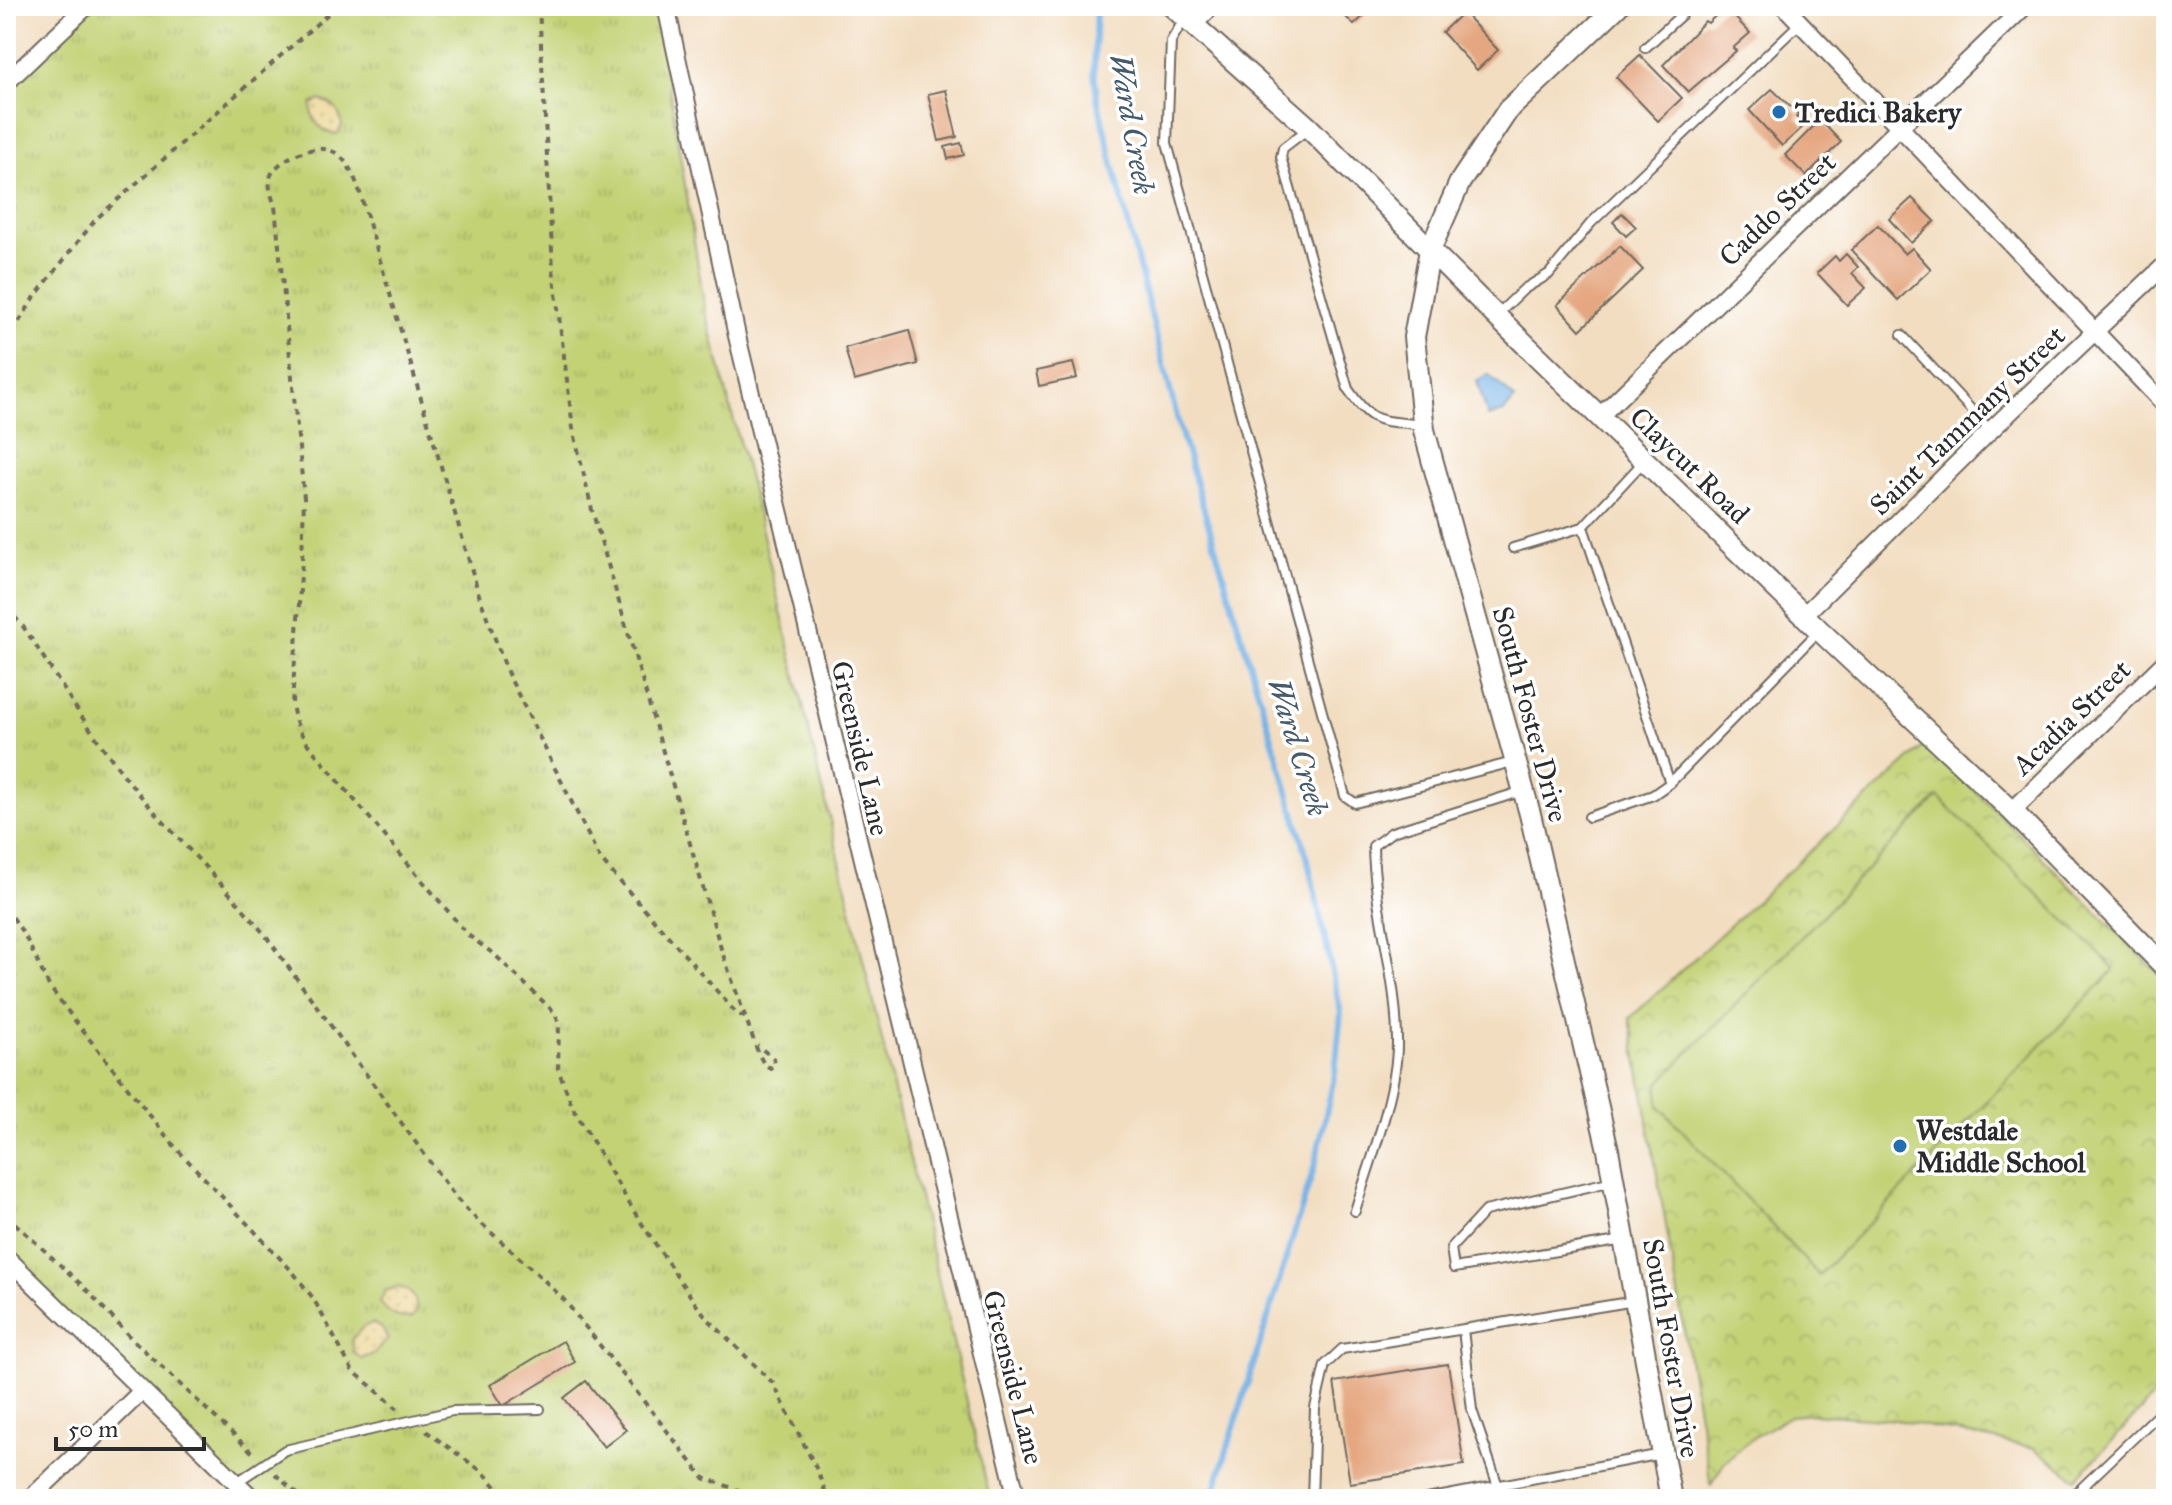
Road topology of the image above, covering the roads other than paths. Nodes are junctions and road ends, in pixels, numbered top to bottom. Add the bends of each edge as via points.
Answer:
1 (87, 6) edge
2 (666, 6) edge
3 (1212, 6) edge
4 (1618, 6) edge
5 (1691, 6) edge
6 (1784, 6) edge
7 (2025, 6) edge
8 (1184, 16) edge
9 (1800, 23) junction
10 (1645, 48) dead end
11 (6, 83) edge
12 (1899, 127) junction
13 (1309, 128) junction
14 (1430, 250) junction
15 (2166, 264) edge
16 (1496, 316) junction
17 (2095, 332) junction
18 (1902, 335) dead end
19 (2166, 406) edge
20 (1600, 416) junction
21 (1424, 425) junction
22 (1990, 431) junction
23 (1645, 460) junction
24 (1583, 527) junction
25 (1513, 548) dead end
26 (1804, 615) junction
27 (1819, 630) junction
28 (2166, 661) edge
29 (1516, 761) junction
30 (1670, 783) junction
31 (1524, 791) junction
32 (2012, 811) junction
33 (1589, 817) dead end
34 (2166, 968) edge
35 (1613, 1180) junction
36 (1355, 1211) dead end
37 (1624, 1240) junction
38 (6, 1257) edge
39 (1635, 1301) junction
40 (1463, 1329) junction
41 (142, 1391) junction
42 (2166, 1407) edge
43 (540, 1409) dead end
44 (1663, 1454) junction
45 (237, 1482) junction
46 (1498, 1486) junction
47 (30, 1499) edge
48 (253, 1499) edge
49 (1017, 1499) edge
50 (1312, 1499) edge
51 (1427, 1499) edge
52 (1671, 1499) edge
53 (2070, 1499) edge

1 - 11 street
2 - 49 street, Greenside Lane via 740,351
3 - 8 street
4 - 14 street, South Foster Drive via 1508,110 1460,182
5 - 10 lane
6 - 9 street
7 - 12 street, Caddo Street
8 - 13 street, Claycut Road
8 - 29 lane via 1171,41 1167,143 1345,796 1355,803
9 - 12 street
9 - 16 lane via 1591,223 1549,274
12 - 17 street
12 - 20 street, Caddo Street
13 - 14 street, Claycut Road
13 - 21 lane via 1283,148 1281,157 1348,389 1375,419
14 - 16 street, Claycut Road
14 - 21 street, South Foster Drive via 1414,337
15 - 17 street, Saint Tammany Street
16 - 20 street, Claycut Road
17 - 19 street
17 - 22 street, Saint Tammany Street
18 - 22 lane
20 - 23 street, Claycut Road
21 - 29 street, South Foster Drive
22 - 26 street, Saint Tammany Street
23 - 24 lane
23 - 26 street, Claycut Road
24 - 25 lane
24 - 30 lane
26 - 27 street, Claycut Road
27 - 30 lane
27 - 32 street, Claycut Road
28 - 32 street, Acadia Street
29 - 31 street, South Foster Drive
30 - 33 lane via 1653,795
31 - 35 street, South Foster Drive
31 - 36 lane via 1392,832 1373,846 1373,882 1390,962 1397,1046 1392,1087
32 - 34 street, Claycut Road
35 - 37 street, South Foster Drive
35 - 37 lane via 1485,1211 1451,1248 1454,1268
37 - 39 street, South Foster Drive
38 - 41 street
39 - 40 lane
39 - 44 street, South Foster Drive
40 - 46 lane via 1472,1410
40 - 50 lane via 1342,1349 1325,1365 1315,1408
41 - 45 street
41 - 47 street
42 - 53 lane
43 - 45 lane via 452,1411 285,1450
44 - 46 lane
44 - 52 street, South Foster Drive
45 - 48 street
46 - 51 lane

